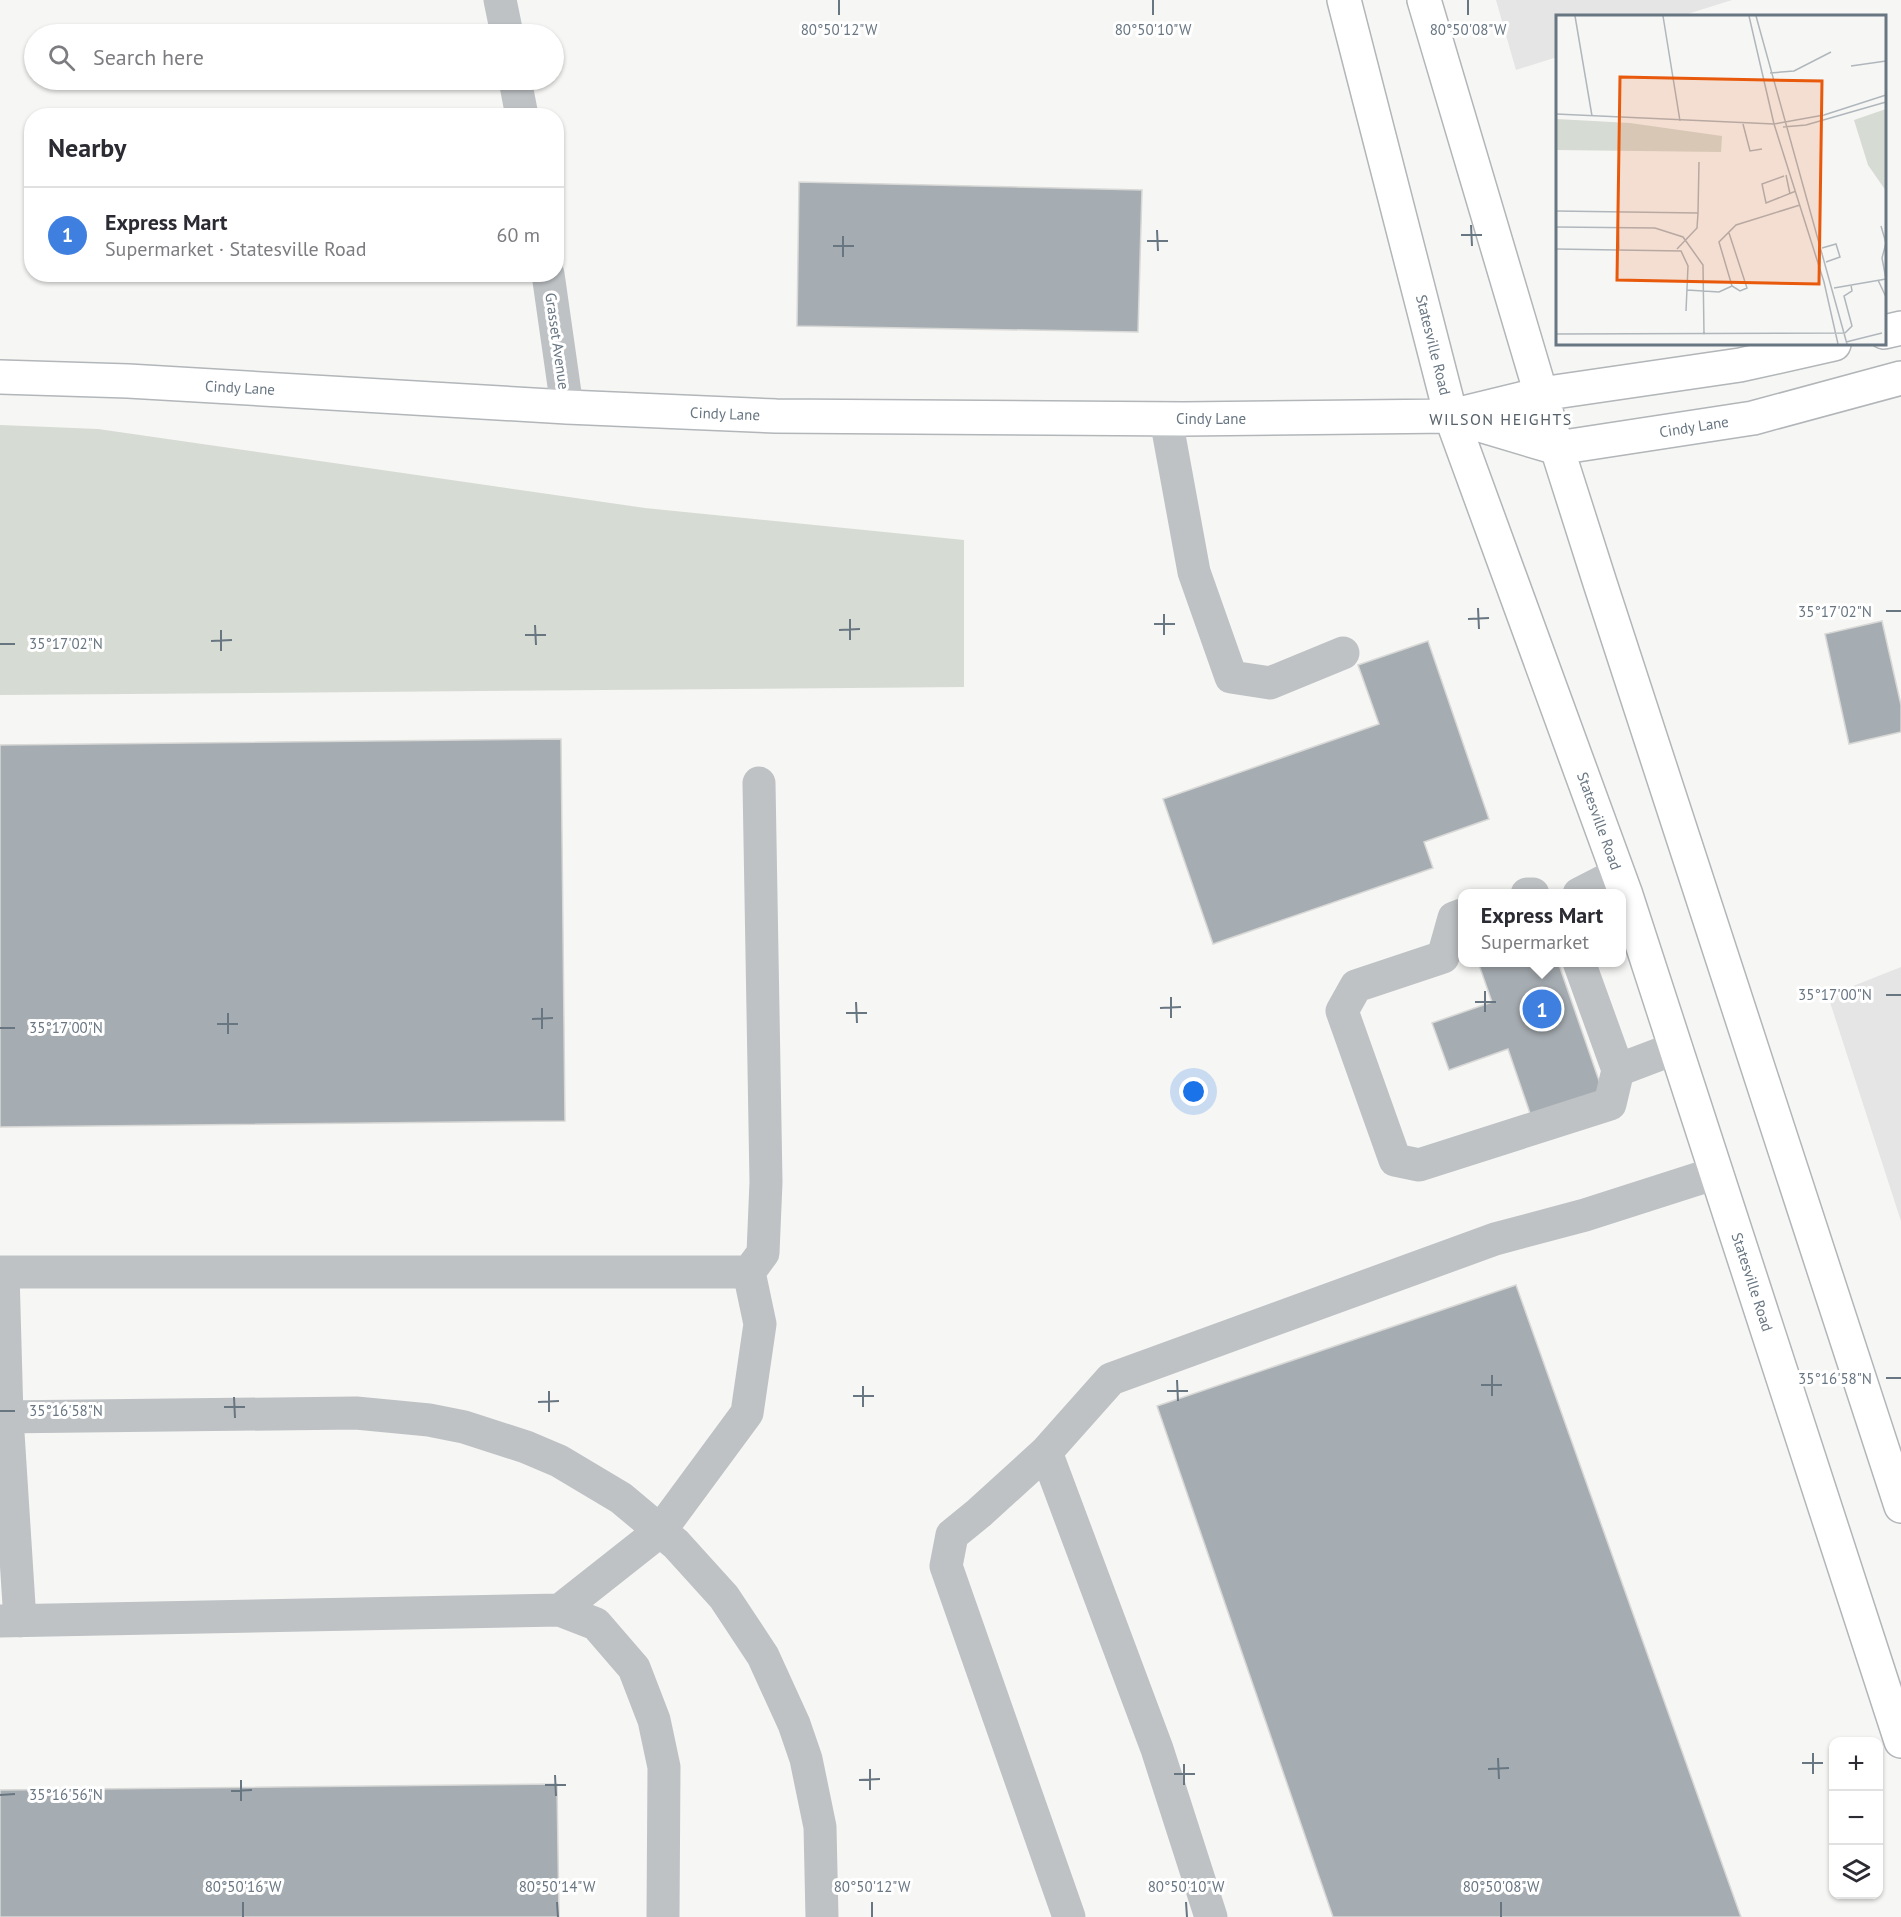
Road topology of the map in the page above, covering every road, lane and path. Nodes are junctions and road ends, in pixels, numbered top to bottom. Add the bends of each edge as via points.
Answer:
1 (500, 0) edge
2 (1344, 0) edge
3 (1424, 0) edge
4 (505, 24) edge
5 (517, 90) edge
6 (520, 108) edge
7 (549, 282) edge
8 (1901, 328) edge
9 (1886, 332) edge
10 (1830, 345) edge
11 (0, 377) edge
12 (1901, 378) edge
13 (1541, 394) junction
14 (567, 407) junction
15 (1451, 416) junction
16 (1166, 419) junction
17 (1557, 448) junction
18 (1343, 653) dead end
19 (759, 783) dead end
20 (1618, 874) junction
21 (1589, 889) edge
22 (1623, 889) edge
23 (1626, 898) edge
24 (1458, 916) edge
25 (1580, 967) edge
26 (1676, 1048) junction
27 (1618, 1070) junction
28 (1716, 1173) junction
29 (2, 1272) edge
30 (749, 1272) junction
31 (3, 1417) edge
32 (1046, 1452) junction
33 (1901, 1506) edge
34 (660, 1531) junction
35 (560, 1610) junction
36 (10, 1621) edge
37 (1901, 1741) edge
38 (663, 1917) edge
39 (822, 1917) edge
40 (1069, 1917) edge
41 (1210, 1917) edge

1 - 4 street
2 - 15 main road, Statesville Road
3 - 13 main road
5 - 6 street
7 - 14 street, Grasset Avenue
8 - 9 main road
10 - 13 main road, Cindy Lane via 1740,365
11 - 14 main road, Cindy Lane
12 - 17 main road, Cindy Lane via 1753,418
13 - 15 main road, Cindy Lane
13 - 17 main road
14 - 16 main road, Cindy Lane via 776,416
15 - 16 main road, Cindy Lane
15 - 17 main road, Cindy Lane
15 - 20 main road, Statesville Road
16 - 18 street via 1194,572 1231,677 1270,683
17 - 33 main road
19 - 30 street via 766,1182 763,1253
20 - 21 street
20 - 22 main road, Statesville Road
23 - 26 main road, Statesville Road
24 - 27 street via 1454,918 1443,957 1356,986 1342,1011 1395,1160 1419,1165 1610,1104
25 - 27 street
26 - 27 street
26 - 28 main road, Statesville Road
28 - 32 street via 1495,1239 1111,1379
28 - 37 main road, Statesville Road
29 - 30 street
29 - 31 street
30 - 34 street via 760,1324 747,1413
31 - 34 street via 356,1413 429,1420 464,1427 559,1461 621,1498
31 - 36 street
32 - 40 street via 952,1535 946,1566
32 - 41 street via 1157,1749
34 - 35 street
34 - 39 street via 724,1597 763,1656 794,1724 806,1759 820,1827
35 - 36 street
35 - 38 street via 596,1624 634,1668 654,1720 664,1767

